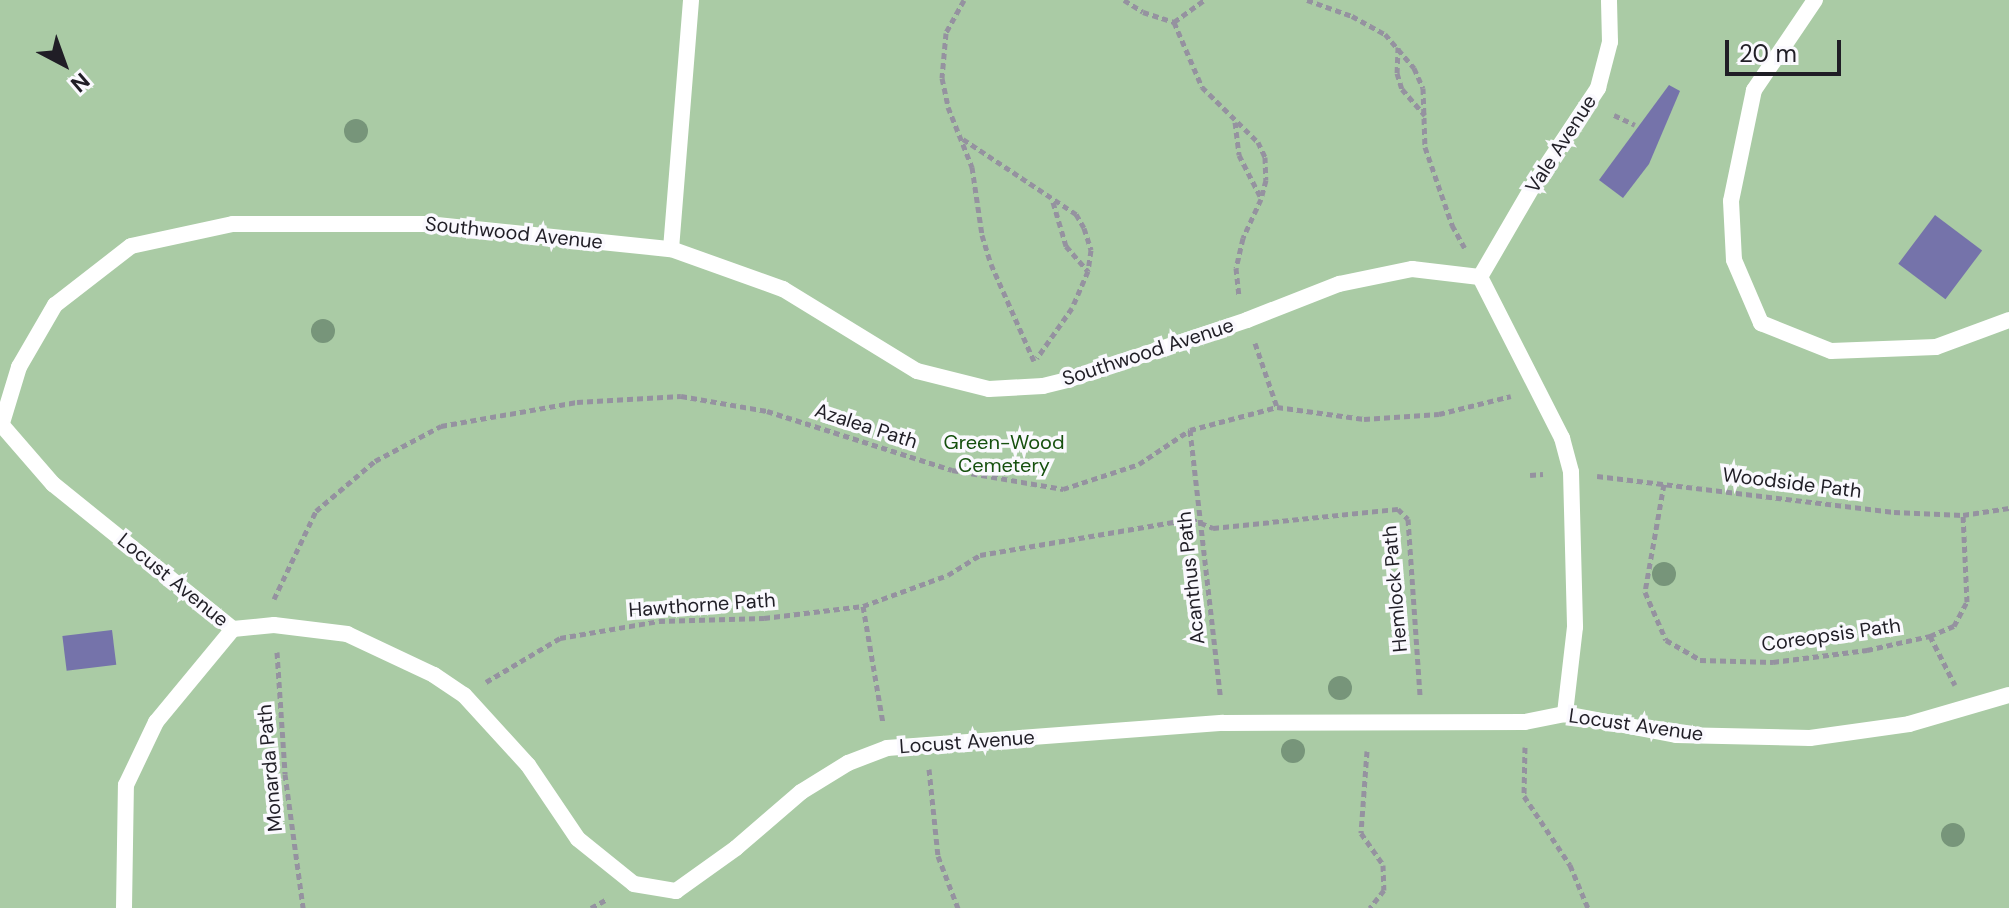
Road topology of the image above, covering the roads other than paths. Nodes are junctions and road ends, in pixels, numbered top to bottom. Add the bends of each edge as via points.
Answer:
1 (691, 0) edge
2 (1609, 0) edge
3 (1815, 0) edge
4 (671, 249) junction
5 (1480, 277) junction
6 (2009, 320) edge
7 (1, 423) edge
8 (233, 629) junction
9 (2009, 695) edge
10 (1565, 714) junction
11 (124, 908) edge

1 - 4 lane
2 - 5 lane, Vale Avenue via 1610,42 1598,88
3 - 6 lane via 1754,90 1731,201 1734,260 1761,323 1831,351 1936,347
4 - 5 lane, Southwood Avenue via 783,289 917,371 989,389 1043,386 1247,320 1339,284 1412,269
4 - 7 lane, Southwood Avenue via 427,224 233,224 131,246 55,305 19,367
5 - 10 lane via 1562,438 1571,472 1575,627
7 - 8 lane, Locust Avenue via 53,484
8 - 10 lane, Locust Avenue via 274,625 347,634 434,675 464,695 528,765 578,839 634,884 676,891 801,792 848,763 887,748 1223,723 1525,722
8 - 11 lane via 156,722 126,785
9 - 10 lane, Locust Avenue via 1909,724 1810,738 1676,735

